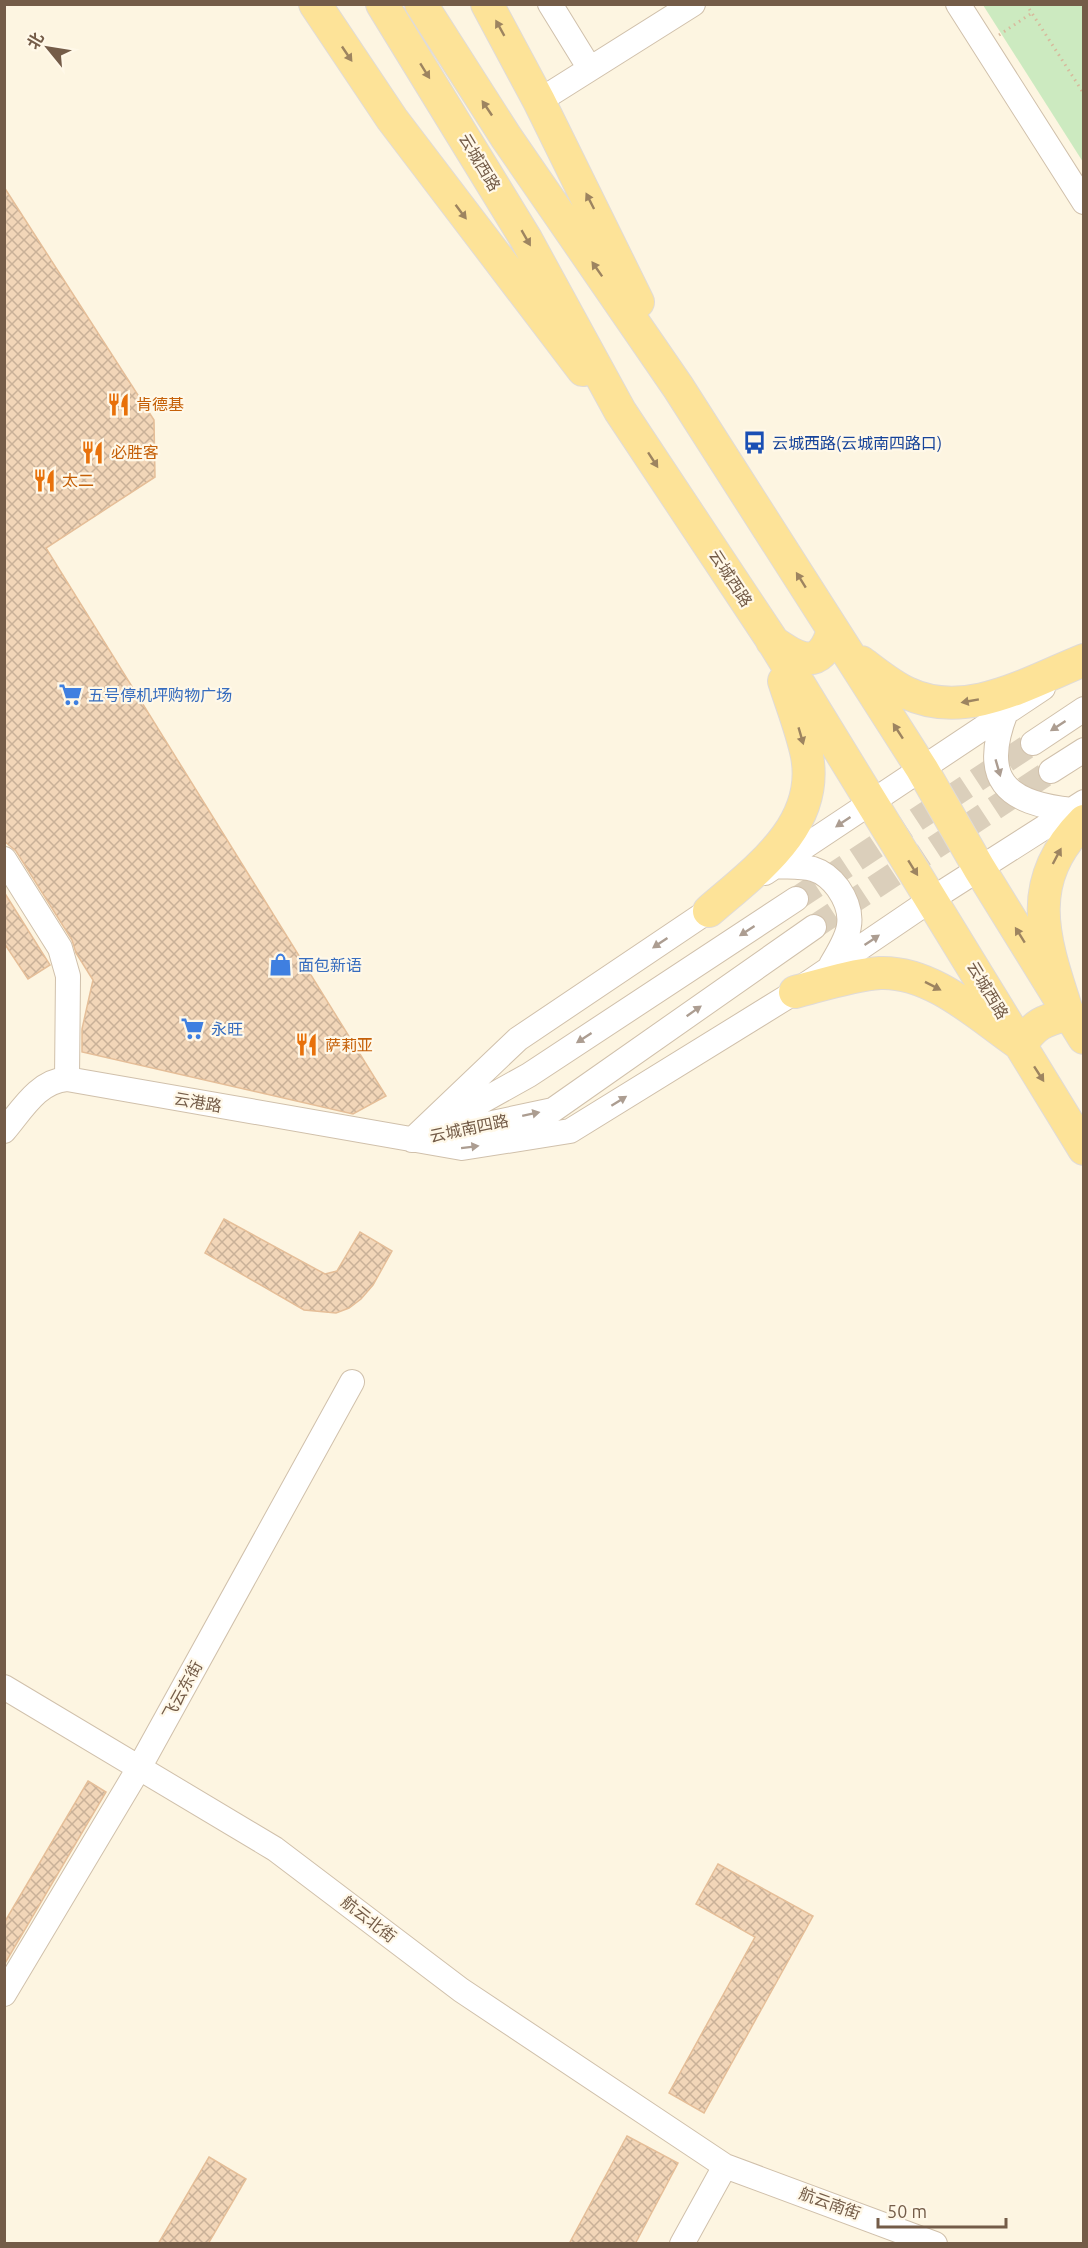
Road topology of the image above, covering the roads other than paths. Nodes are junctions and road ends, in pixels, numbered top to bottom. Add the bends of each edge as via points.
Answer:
1 (315, 4) edge
2 (382, 4) edge
3 (421, 4) edge
4 (487, 4) edge
5 (550, 4) edge
6 (693, 4) edge
7 (958, 4) edge
8 (590, 69) junction
9 (539, 101) junction
10 (1083, 202) edge
11 (678, 387) junction
12 (620, 411) junction
13 (833, 630) junction
14 (772, 640) junction
15 (1083, 660) edge
16 (1083, 710) edge
17 (1006, 712) junction
18 (1033, 743) tunnel mouth
19 (1083, 750) edge
20 (922, 769) junction
21 (1051, 771) tunnel mouth
22 (873, 802) junction
23 (1080, 811) edge
24 (4, 859) edge
25 (776, 866) junction
26 (979, 868) junction
27 (932, 898) junction
28 (796, 899) tunnel mouth
29 (709, 911) junction
30 (814, 927) tunnel mouth
31 (828, 970) junction
32 (795, 992) junction
33 (1076, 1026) edge
34 (1021, 1046) junction
35 (67, 1079) junction
36 (4, 1131) edge
37 (412, 1140) junction
38 (1083, 1149) edge
39 (352, 1382) dead end
40 (4, 1687) edge
41 (139, 1768) junction
42 (4, 1994) edge
43 (725, 2166) junction
44 (682, 2244) edge
45 (935, 2244) edge

1 -> 12 main road via 413,148 558,341
2 -> 12 main road, 云城西路 via 526,239
11 -> 3 main road, 云城西路 via 506,137
9 -> 4 main road
5 - 8 street
6 - 8 street
7 - 10 street
8 - 9 street
11 -> 9 main road
13 -> 11 main road, 云城西路
12 -> 14 main road, 云城西路
13 - 14 main road via 824,653 813,659 800,658
15 -> 13 main road via 991,697 967,703 932,702 888,682 858,660
20 -> 13 main road, 云城西路
14 - 22 main road, 云城西路
14 -> 29 main road via 807,758 806,798 778,850
15 - 17 street
16 -> 18 street
17 - 20 street
17 -> 23 street via 994,757 1006,786 1027,800
19 - 21 street
20 - 22 street
20 - 26 main road, 云城西路
22 -> 25 street
22 -> 27 main road, 云城西路
23 - 26 street, 云港路
33 -> 23 main road via 1047,947 1042,906 1052,865
24 - 35 street via 60,948 69,1004
25 - 29 street
25 - 31 street via 813,869 834,882 842,894 850,922
26 - 27 street, 云港路
33 -> 26 main road, 云城西路
31 -> 27 street, 云港路
27 - 34 main road, 云城西路
28 -> 37 street, 云城南四路 via 529,1075
29 -> 37 street via 518,1040
37 -> 30 street, 云城南四路 via 553,1110
31 - 32 street, 云港路
32 -> 34 main road via 882,973 904,976 950,995
37 -> 32 street, 云港路 via 462,1148 570,1131
33 - 34 main road via 1046,1020 1031,1029
34 -> 38 main road, 云城西路
35 - 36 street via 39,1090
35 - 37 street, 云港路
39 - 41 street, 飞云东街
40 - 41 street, 航云北街
41 - 42 street, 飞云东街
41 - 43 street, 航云北街 via 276,1849 461,1990
43 - 44 street
43 - 45 street, 航云南街

